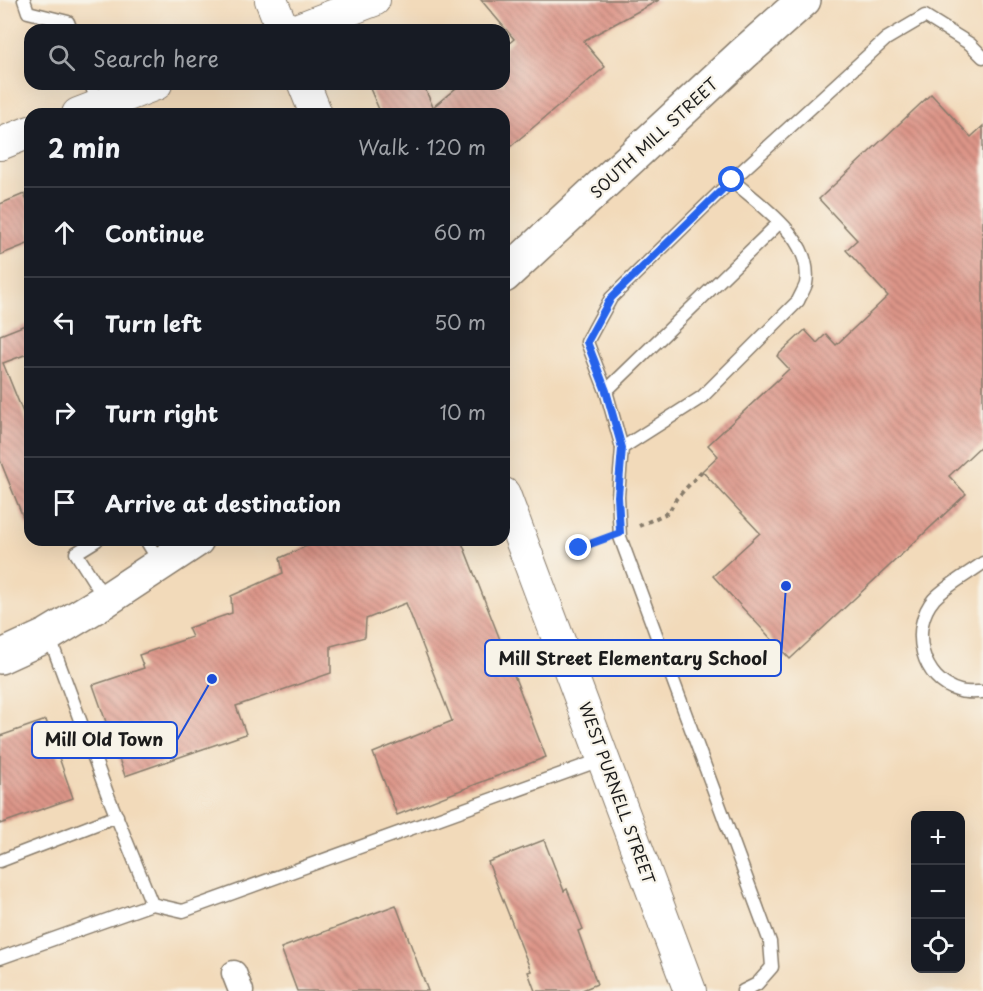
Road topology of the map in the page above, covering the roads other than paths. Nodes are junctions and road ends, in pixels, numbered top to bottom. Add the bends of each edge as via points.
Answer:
1 (24, 0) edge
2 (271, 0) edge
3 (374, 0) edge
4 (804, 0) edge
5 (69, 24) edge
6 (281, 24) edge
7 (312, 24) edge
8 (983, 57) edge
9 (132, 90) edge
10 (306, 90) edge
11 (89, 101) edge
12 (313, 108) edge
13 (24, 134) edge
14 (0, 144) edge
15 (732, 180) junction
16 (779, 222) junction
17 (510, 270) edge
18 (606, 391) junction
19 (622, 448) junction
20 (510, 510) edge
21 (87, 546) edge
22 (174, 546) edge
23 (153, 552) edge
24 (983, 563) edge
25 (106, 600) junction
26 (48, 634) junction
27 (0, 657) edge
28 (983, 692) edge
29 (604, 759) junction
30 (117, 816) junction
31 (0, 861) edge
32 (152, 904) junction
33 (0, 958) edge
34 (690, 991) edge
35 (743, 991) edge

1 - 5 lane via 28,12
2 - 6 street
3 - 7 street
4 - 17 main road, SOUTH MILL STREET
8 - 15 lane via 970,44 925,16 886,39
9 - 11 street
10 - 12 street
13 - 14 street
15 - 16 lane
15 - 18 lane via 611,298 587,342
16 - 18 lane
16 - 19 lane via 796,240 806,267 805,285 798,301 702,397
18 - 19 lane
19 - 35 lane via 620,533 770,942 772,967 757,984
20 - 29 street, WEST PURNELL STREET
21 - 25 lane via 76,553
22 - 23 main road
23 - 25 main road
24 - 28 lane via 935,598 922,622 920,636 927,664 935,676 960,692
25 - 26 main road
26 - 27 main road
26 - 30 lane
29 - 32 lane via 183,911
29 - 34 street, WEST PURNELL STREET
30 - 31 lane
30 - 32 lane
32 - 33 lane

